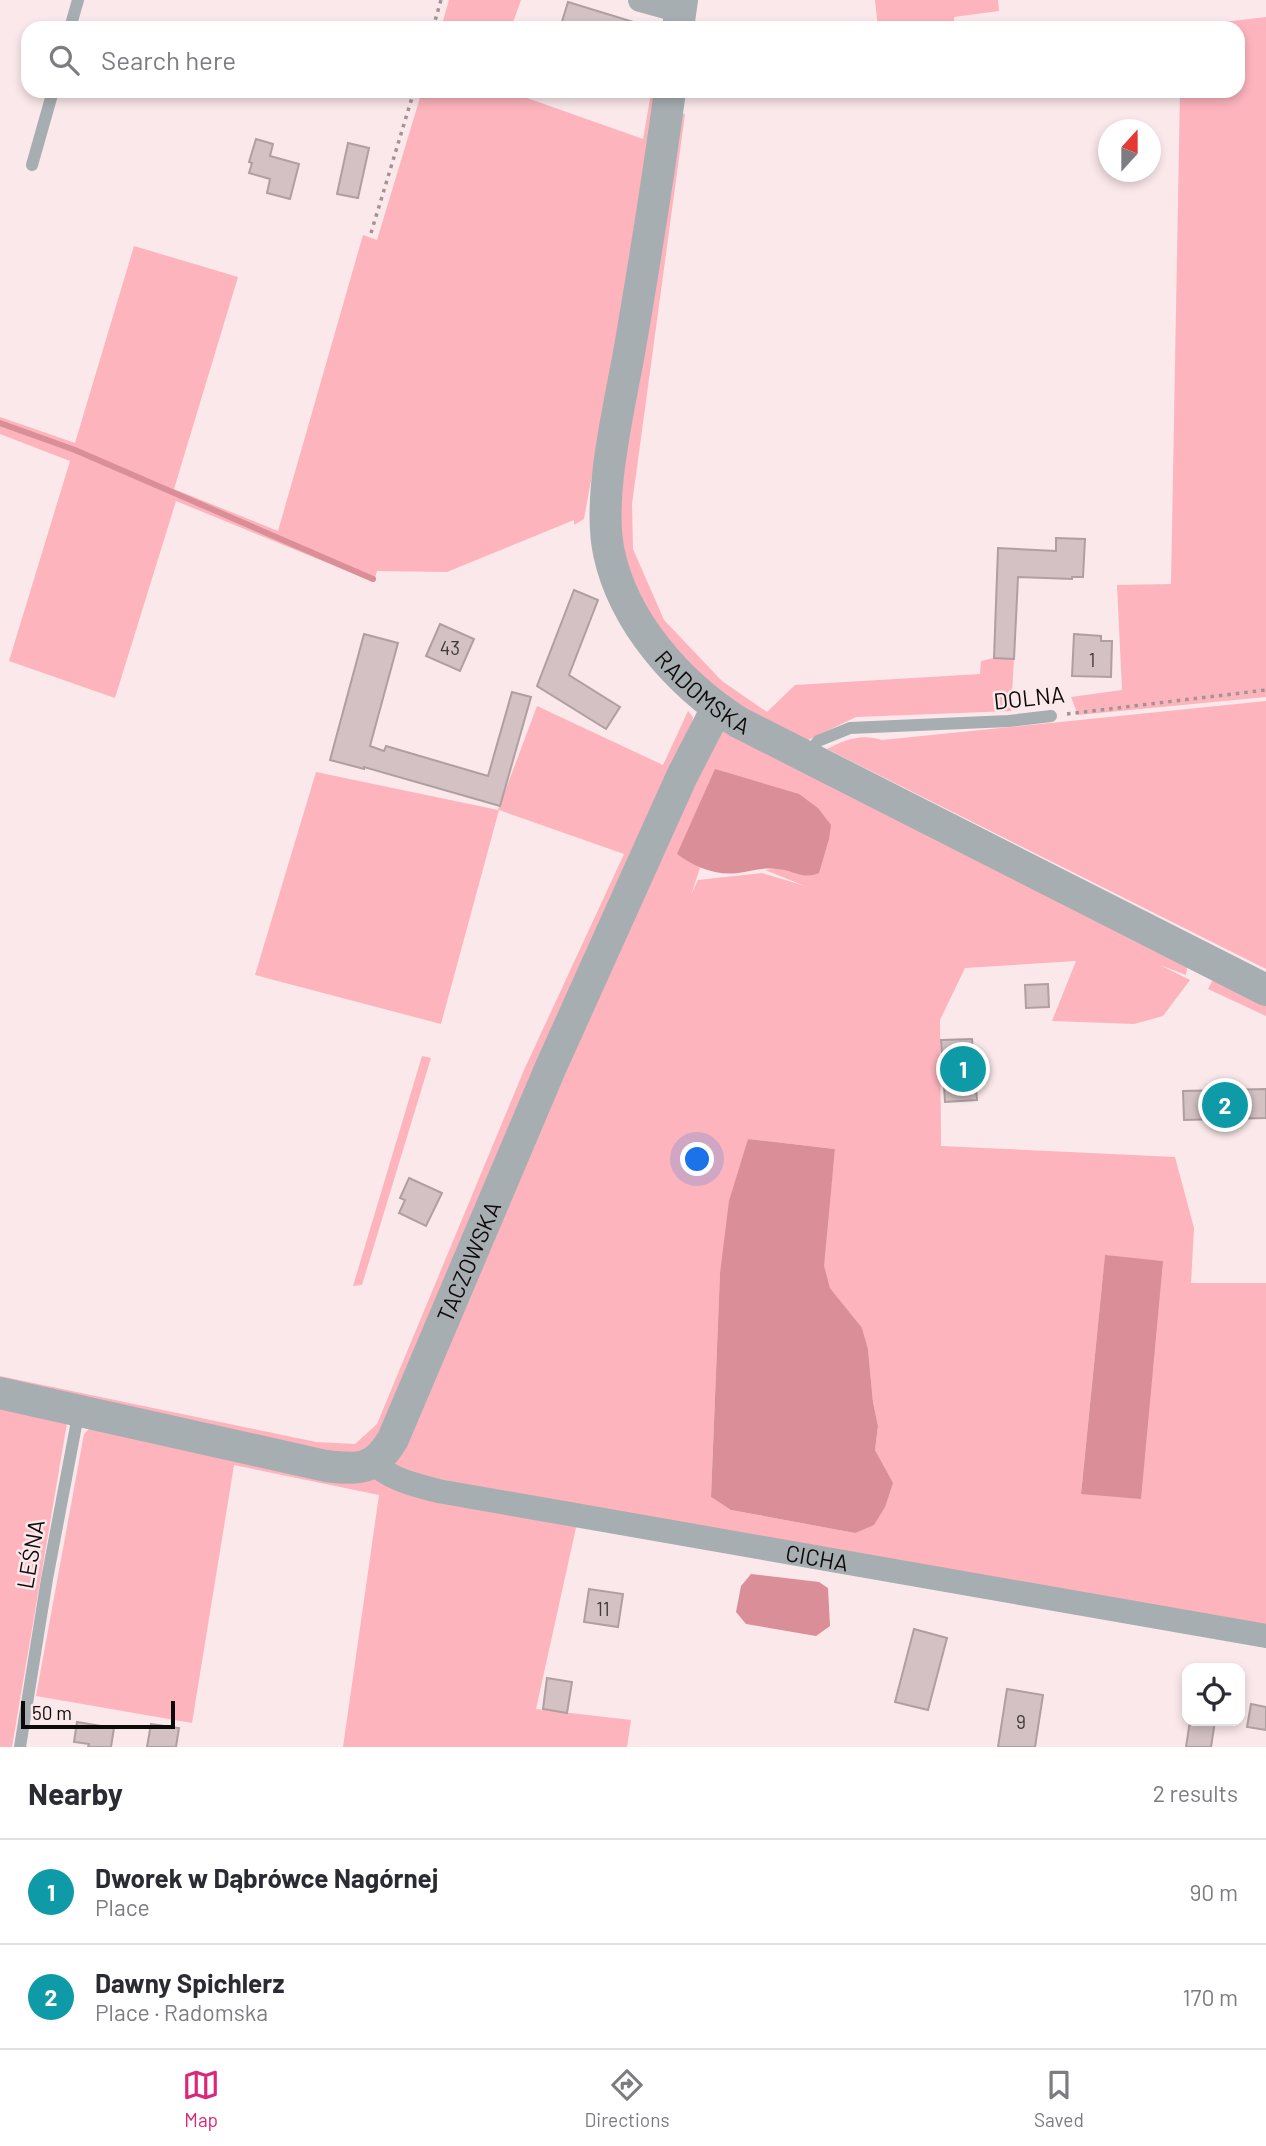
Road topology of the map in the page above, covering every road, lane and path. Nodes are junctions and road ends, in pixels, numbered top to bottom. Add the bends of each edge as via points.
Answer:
1 (78, 0) edge
2 (442, 0) edge
3 (640, 0) edge
4 (680, 13) edge
5 (72, 21) edge
6 (435, 21) edge
7 (50, 98) edge
8 (412, 98) edge
9 (669, 98) edge
10 (32, 165) dead end
11 (371, 233) dead end
12 (1266, 690) edge
13 (716, 708) junction
14 (1051, 716) joint
15 (806, 757) junction
16 (1266, 990) edge
17 (0, 1393) edge
18 (79, 1410) junction
19 (374, 1464) junction
20 (1266, 1636) edge
21 (19, 1747) edge

1 - 5 lane
2 - 6 path
3 - 4 street
7 - 10 lane
8 - 11 path
9 - 13 street, RADOMSKA via 611,461 606,527 617,579 644,629 681,677
12 - 14 path, DOLNA
13 - 15 street, RADOMSKA
13 - 19 street, TACZOWSKA via 550,1069 393,1438
14 - 15 lane, DOLNA via 850,728 818,741
15 - 16 street, RADOMSKA
17 - 18 street
18 - 19 street via 326,1466
18 - 21 lane, LEŚNA
19 - 20 street, CICHA via 405,1482 438,1492

